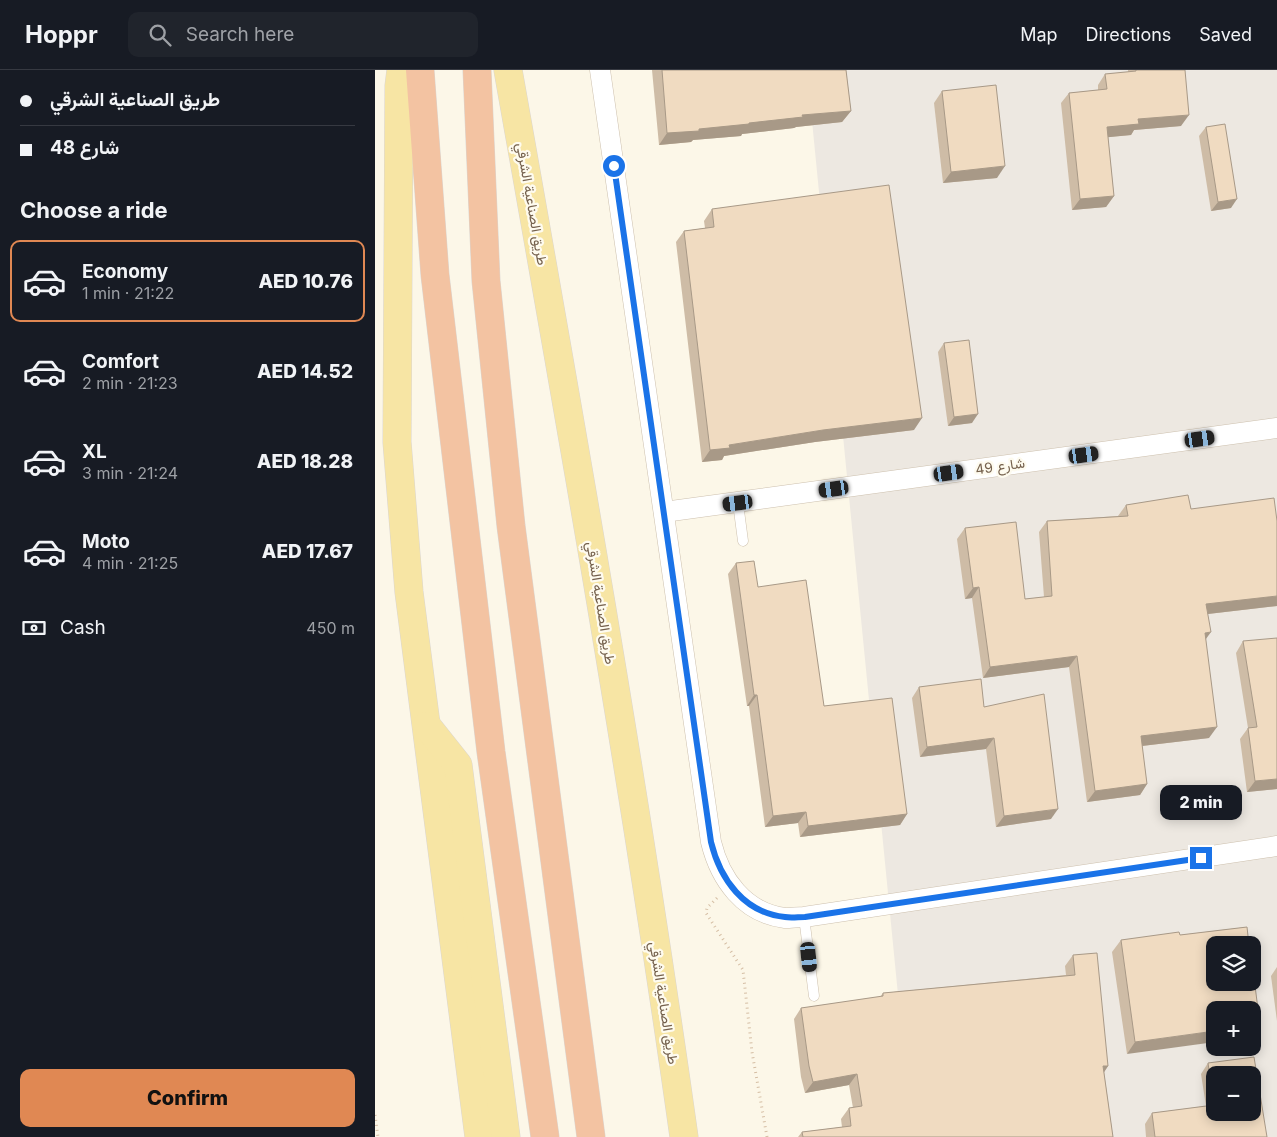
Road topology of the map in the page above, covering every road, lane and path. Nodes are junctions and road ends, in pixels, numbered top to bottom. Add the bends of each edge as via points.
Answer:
1 (401, 70) edge
2 (420, 70) edge
3 (477, 70) edge
4 (508, 70) edge
5 (600, 70) edge
6 (1277, 428) edge
7 (738, 503) junction
8 (664, 512) junction
9 (743, 541) dead end
10 (426, 725) junction
11 (1277, 846) edge
12 (729, 884) junction
13 (813, 916) junction
14 (814, 996) dead end
15 (375, 1115) edge
16 (378, 1137) edge
17 (479, 1137) edge
18 (507, 1137) edge
19 (545, 1137) edge
20 (591, 1137) edge
21 (684, 1137) edge
22 (767, 1137) edge

1 - 10 main road via 397,442 409,592
2 - 19 highway via 435,275 491,752
3 - 20 highway via 486,281 511,526
4 - 21 main road, طريق الصناعية الشرقي via 581,477
5 - 8 street
6 - 7 street, شارع 49
7 - 8 street, شارع 49
7 - 9 lane
8 - 12 street via 711,842
10 - 17 main road
10 - 18 main road via 458,765
11 - 13 street
12 - 13 street via 750,904 767,912 785,918
12 - 22 path via 706,913 743,970
13 - 14 lane
15 - 16 path

